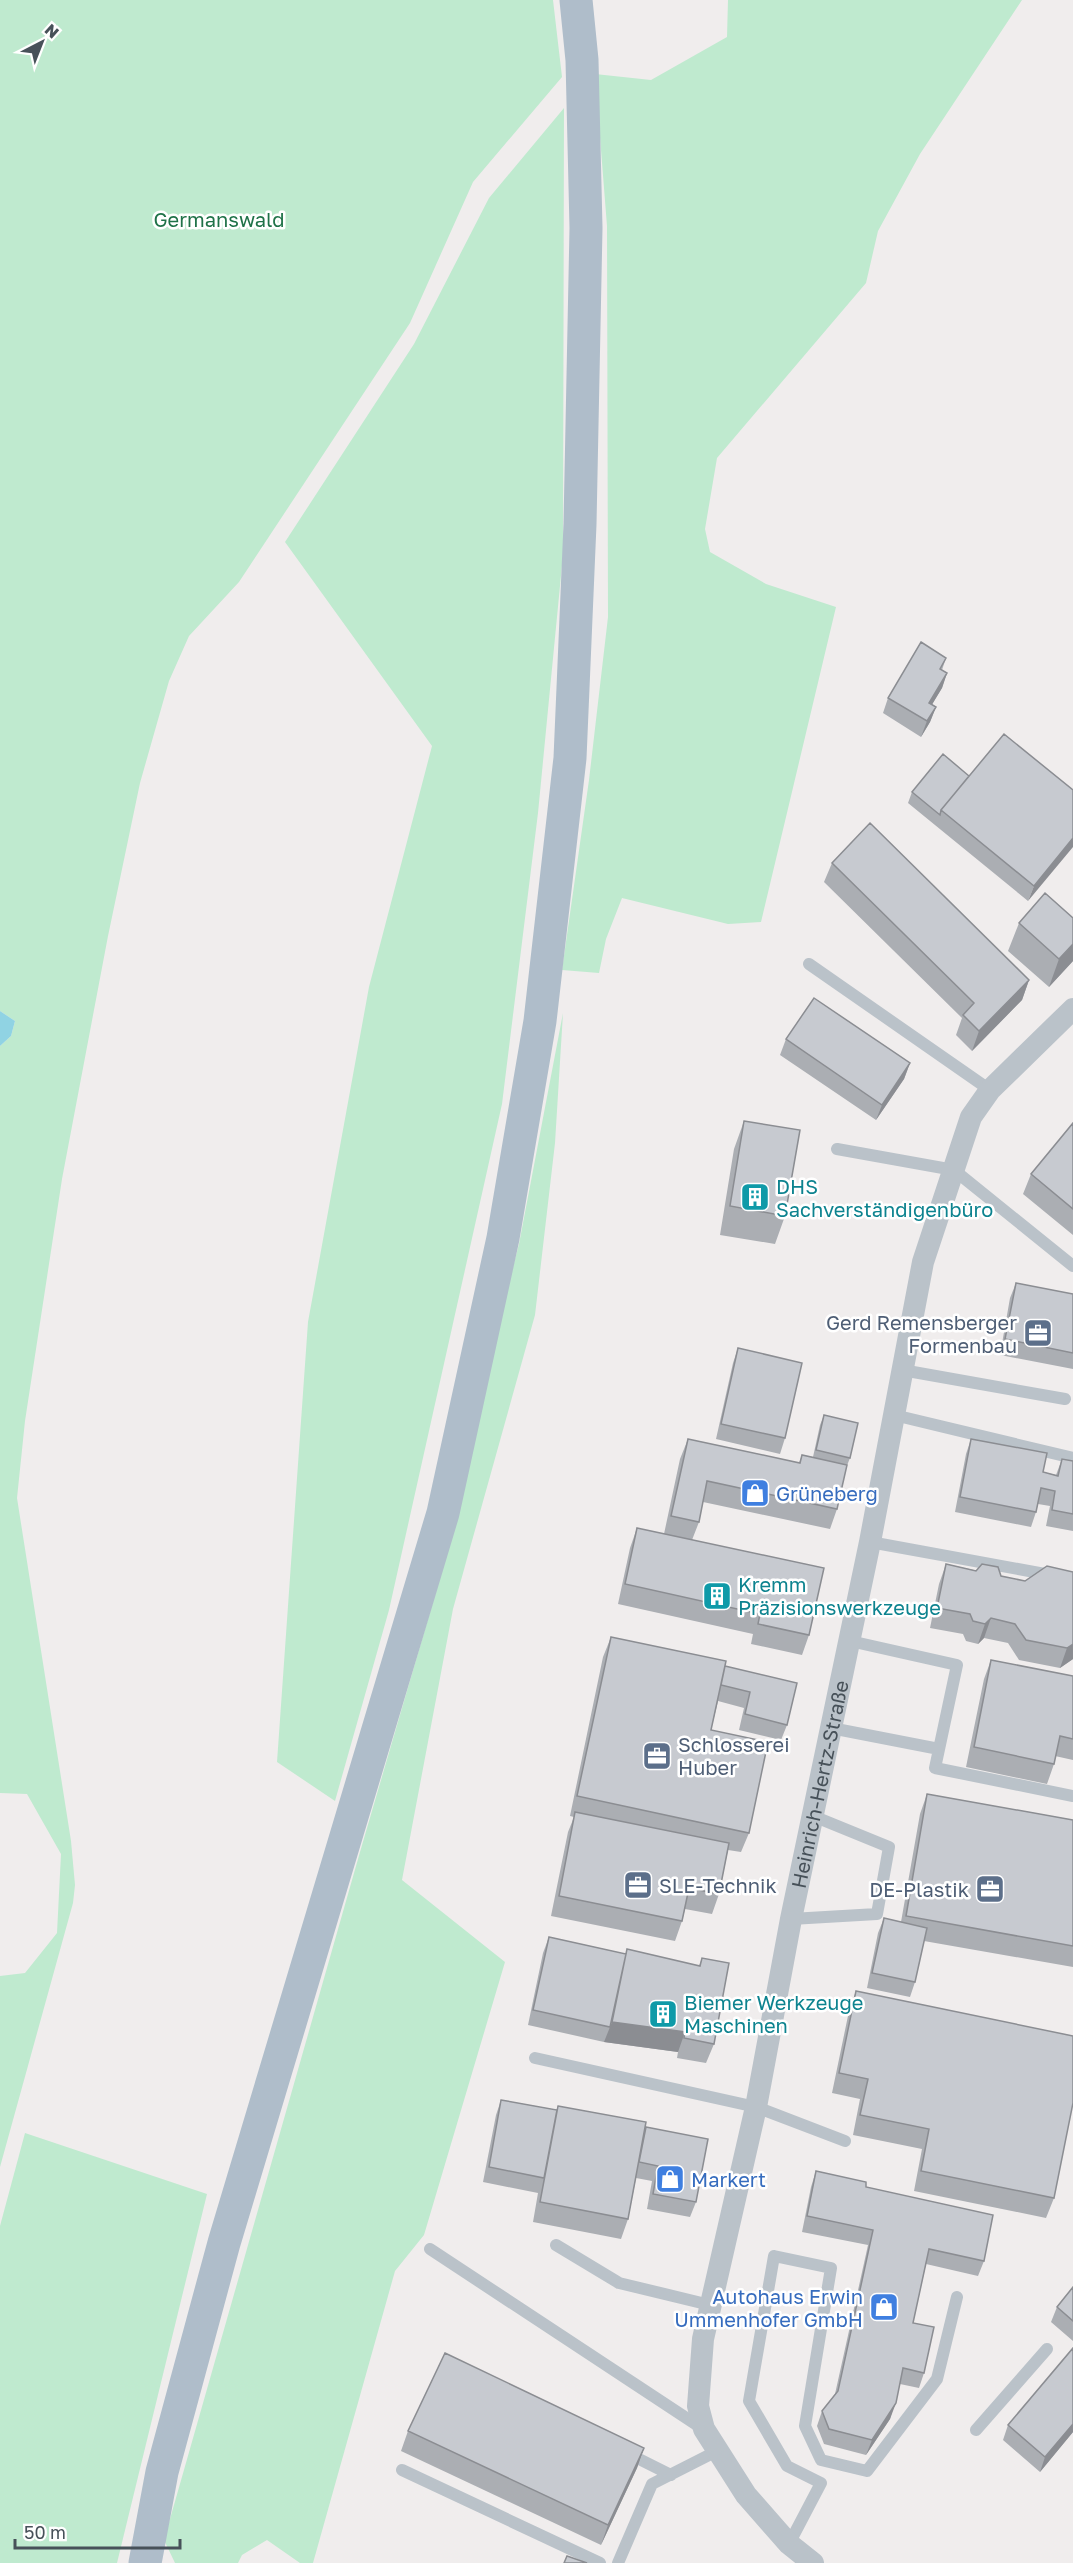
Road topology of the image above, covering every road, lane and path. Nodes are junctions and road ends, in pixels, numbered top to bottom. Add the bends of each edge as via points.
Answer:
1 (576, 0) edge
2 (810, 964) dead end
3 (1073, 1009) edge
4 (990, 1090) junction
5 (837, 1149) dead end
6 (954, 1170) junction
7 (1073, 1266) edge
8 (902, 1370) junction
9 (1065, 1399) dead end
10 (894, 1415) junction
11 (1073, 1458) edge
12 (870, 1542) junction
13 (1073, 1580) edge
14 (849, 1641) junction
15 (831, 1728) junction
16 (939, 1749) junction
17 (1073, 1796) edge
18 (813, 1816) junction
19 (791, 1919) junction
20 (535, 2058) dead end
21 (756, 2107) junction
22 (845, 2141) dead end
23 (556, 2245) dead end
24 (430, 2249) dead end
25 (957, 2296) dead end
26 (710, 2305) junction
27 (1047, 2349) dead end
28 (704, 2429) junction
29 (976, 2430) dead end
30 (620, 2449) edge
31 (717, 2451) junction
32 (832, 2463) junction
33 (402, 2470) dead end
34 (671, 2475) junction
35 (821, 2483) junction
36 (789, 2544) junction
37 (145, 2563) edge
38 (600, 2563) edge
39 (618, 2563) edge
40 (813, 2563) edge

1 - 37 main road via 582,60 586,228 579,536 570,758 536,1044 503,1238 443,1513 224,2243 162,2472
2 - 4 lane
3 - 4 street, Heinrich-Hertz-Straße
4 - 6 street, Heinrich-Hertz-Straße via 971,1117
5 - 6 lane
6 - 7 lane
6 - 8 street, Heinrich-Hertz-Straße via 923,1262
8 - 9 lane
8 - 10 street, Heinrich-Hertz-Straße
10 - 11 lane
10 - 12 street, Heinrich-Hertz-Straße
12 - 13 lane
12 - 14 street, Heinrich-Hertz-Straße
14 - 15 street, Heinrich-Hertz-Straße
14 - 16 lane via 957,1665
15 - 16 lane
15 - 18 street, Heinrich-Hertz-Straße
16 - 17 lane via 935,1768
18 - 19 street, Heinrich-Hertz-Straße
18 - 19 lane via 890,1847 877,1914
19 - 21 street, Heinrich-Hertz-Straße
20 - 21 lane
21 - 22 lane
21 - 26 street, Heinrich-Hertz-Straße
23 - 26 lane via 619,2283
24 - 28 lane
25 - 32 lane via 937,2379 867,2471
26 - 28 street, Heinrich-Hertz-Straße via 698,2406
27 - 29 lane
28 - 31 street, Heinrich-Hertz-Straße
30 - 34 lane
31 - 34 lane
31 - 36 street, Heinrich-Hertz-Straße via 746,2495
32 - 35 lane
32 - 35 lane via 821,2460 805,2427 831,2268 774,2256 749,2401 787,2466
33 - 38 lane
34 - 39 lane via 652,2484
35 - 36 lane
36 - 40 street, Heinrich-Hertz-Straße

